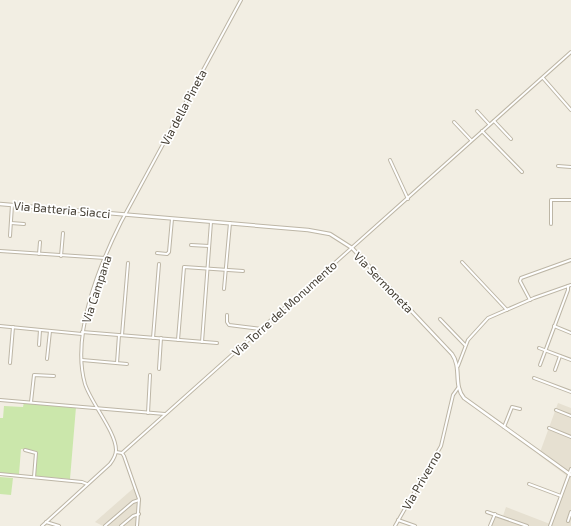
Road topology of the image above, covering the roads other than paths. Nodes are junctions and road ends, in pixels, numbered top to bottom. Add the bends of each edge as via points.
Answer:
1 (241, 0) edge
2 (571, 52) edge
3 (542, 78) junction
4 (571, 110) edge
5 (477, 111) dead end
6 (494, 120) junction
7 (454, 122) dead end
8 (490, 124) junction
9 (482, 131) junction
10 (511, 139) dead end
11 (472, 140) junction
12 (390, 160) dead end
13 (558, 166) dead end
14 (571, 167) edge
15 (522, 172) dead end
16 (408, 199) junction
17 (571, 200) edge
18 (0, 204) edge
19 (12, 205) junction
20 (125, 214) junction
21 (172, 219) junction
22 (211, 222) junction
23 (11, 223) junction
24 (24, 224) dead end
25 (230, 224) junction
26 (551, 224) dead end
27 (63, 233) dead end
28 (10, 236) dead end
29 (40, 242) dead end
30 (191, 245) dead end
31 (209, 246) junction
32 (352, 248) junction
33 (0, 251) edge
34 (158, 253) dead end
35 (39, 254) junction
36 (61, 256) junction
37 (105, 258) junction
38 (571, 260) edge
39 (462, 262) dead end
40 (128, 263) dead end
41 (159, 264) dead end
42 (207, 268) junction
43 (226, 270) junction
44 (243, 271) dead end
45 (570, 285) edge
46 (224, 289) dead end
47 (530, 300) junction
48 (507, 310) junction
49 (227, 315) dead end
50 (440, 319) dead end
51 (0, 326) edge
52 (554, 326) junction
53 (13, 327) junction
54 (261, 329) junction
55 (40, 330) junction
56 (50, 331) junction
57 (571, 332) edge
58 (82, 333) junction
59 (120, 335) junction
60 (153, 338) junction
61 (161, 338) junction
62 (178, 340) junction
63 (202, 342) junction
64 (217, 343) dead end
65 (39, 345) dead end
66 (465, 345) junction
67 (540, 348) dead end
68 (545, 350) junction
69 (560, 356) junction
70 (47, 359) dead end
71 (82, 360) junction
72 (571, 360) edge
73 (10, 363) dead end
74 (117, 363) junction
75 (127, 364) dead end
76 (540, 365) dead end
77 (458, 366) junction
78 (159, 369) dead end
79 (556, 370) dead end
80 (150, 375) dead end
81 (54, 376) dead end
82 (534, 378) dead end
83 (458, 388) junction
84 (571, 392) edge
85 (0, 400) edge
86 (31, 402) junction
87 (97, 408) junction
88 (520, 409) dead end
89 (556, 410) dead end
90 (148, 413) junction
91 (165, 414) junction
92 (571, 416) edge
93 (504, 428) junction
94 (549, 428) dead end
95 (571, 437) edge
96 (24, 450) dead end
97 (116, 452) junction
98 (122, 452) junction
99 (571, 468) edge
100 (0, 474) edge
101 (570, 474) edge
102 (34, 477) junction
103 (87, 484) junction
104 (529, 484) dead end
105 (561, 496) junction
106 (139, 500) junction
107 (487, 512) dead end
108 (571, 512) edge
109 (139, 514) junction
110 (495, 514) junction
111 (398, 520) junction
112 (568, 521) dead end
113 (46, 522) junction
114 (42, 526) edge
115 (59, 526) edge
116 (105, 526) edge
117 (121, 526) edge
118 (137, 526) edge
119 (395, 526) edge
120 (415, 526) edge
121 (490, 526) edge
122 (527, 526) edge
123 (550, 526) edge

1 - 20 street, Via della Pineta
2 - 3 street, Via Torre del Monumento
3 - 4 street
3 - 6 street, Via Torre del Monumento
5 - 8 street
6 - 8 street, Via Torre del Monumento
6 - 10 street
7 - 11 street
8 - 9 street, Via Torre del Monumento
9 - 11 street, Via Torre del Monumento
9 - 15 street
11 - 16 street, Via Torre del Monumento
12 - 16 street
13 - 14 street
16 - 32 street, Via Torre del Monumento
17 - 26 street via 551,200
18 - 19 street, Via Batteria Siacci
19 - 20 street, Via Batteria Siacci
19 - 23 street
20 - 21 street, Via Sermoneta
20 - 37 street, Via Campana
21 - 22 street, Via Sermoneta
21 - 34 street via 169,252
22 - 25 street, Via Sermoneta
22 - 31 street
23 - 24 street
23 - 28 street
25 - 32 street, Via Sermoneta via 325,232
25 - 43 street
27 - 36 street
29 - 35 street
30 - 31 street
31 - 42 street
32 - 54 street, Via Torre del Monumento
32 - 77 street, Via Sermoneta via 451,352
33 - 35 street
35 - 36 street
36 - 37 street
37 - 58 street, Via Campana via 85,316
38 - 47 street via 521,278 520,281
39 - 48 street
40 - 59 street
41 - 60 street
42 - 43 street
42 - 62 street via 184,268
42 - 63 street
43 - 44 street
43 - 46 street
45 - 47 street
45 - 52 street
47 - 48 street
48 - 66 street via 486,320
49 - 54 street via 228,325
50 - 66 street
51 - 53 street
52 - 57 street
52 - 68 street
53 - 55 street
53 - 73 street
54 - 91 street, Via Torre del Monumento
55 - 56 street
55 - 65 street
56 - 58 street
56 - 70 street
58 - 59 street
58 - 71 street, Via Campana
59 - 60 street
59 - 74 street
60 - 61 street
61 - 62 street
61 - 78 street
62 - 63 street
63 - 64 street
66 - 77 street
67 - 68 street
68 - 69 street
68 - 76 street
69 - 72 street
69 - 79 street
71 - 74 street
71 - 87 street, Via Campana via 86,385
74 - 75 street
77 - 83 street
80 - 90 street
81 - 86 street via 34,375
82 - 84 street
83 - 93 street via 468,402
83 - 111 street, Via Priverno via 453,396 440,447
85 - 86 street
86 - 87 street
87 - 90 street
87 - 97 street, Via Campana via 114,440
88 - 93 street via 512,407
89 - 92 street
90 - 91 street
91 - 98 street, Via Torre del Monumento
93 - 101 street
94 - 95 street
96 - 102 street via 36,453
97 - 98 street
97 - 103 street via 110,463
98 - 106 street
99 - 101 street
100 - 102 street
101 - 105 street
102 - 103 street
103 - 113 street
104 - 105 street
105 - 123 street
106 - 109 street
106 - 116 street via 133,501
107 - 110 street
108 - 112 street
109 - 117 street
109 - 118 street
110 - 121 street
110 - 122 street
111 - 119 street, Via Priverno
111 - 120 street
113 - 114 street
113 - 115 street

